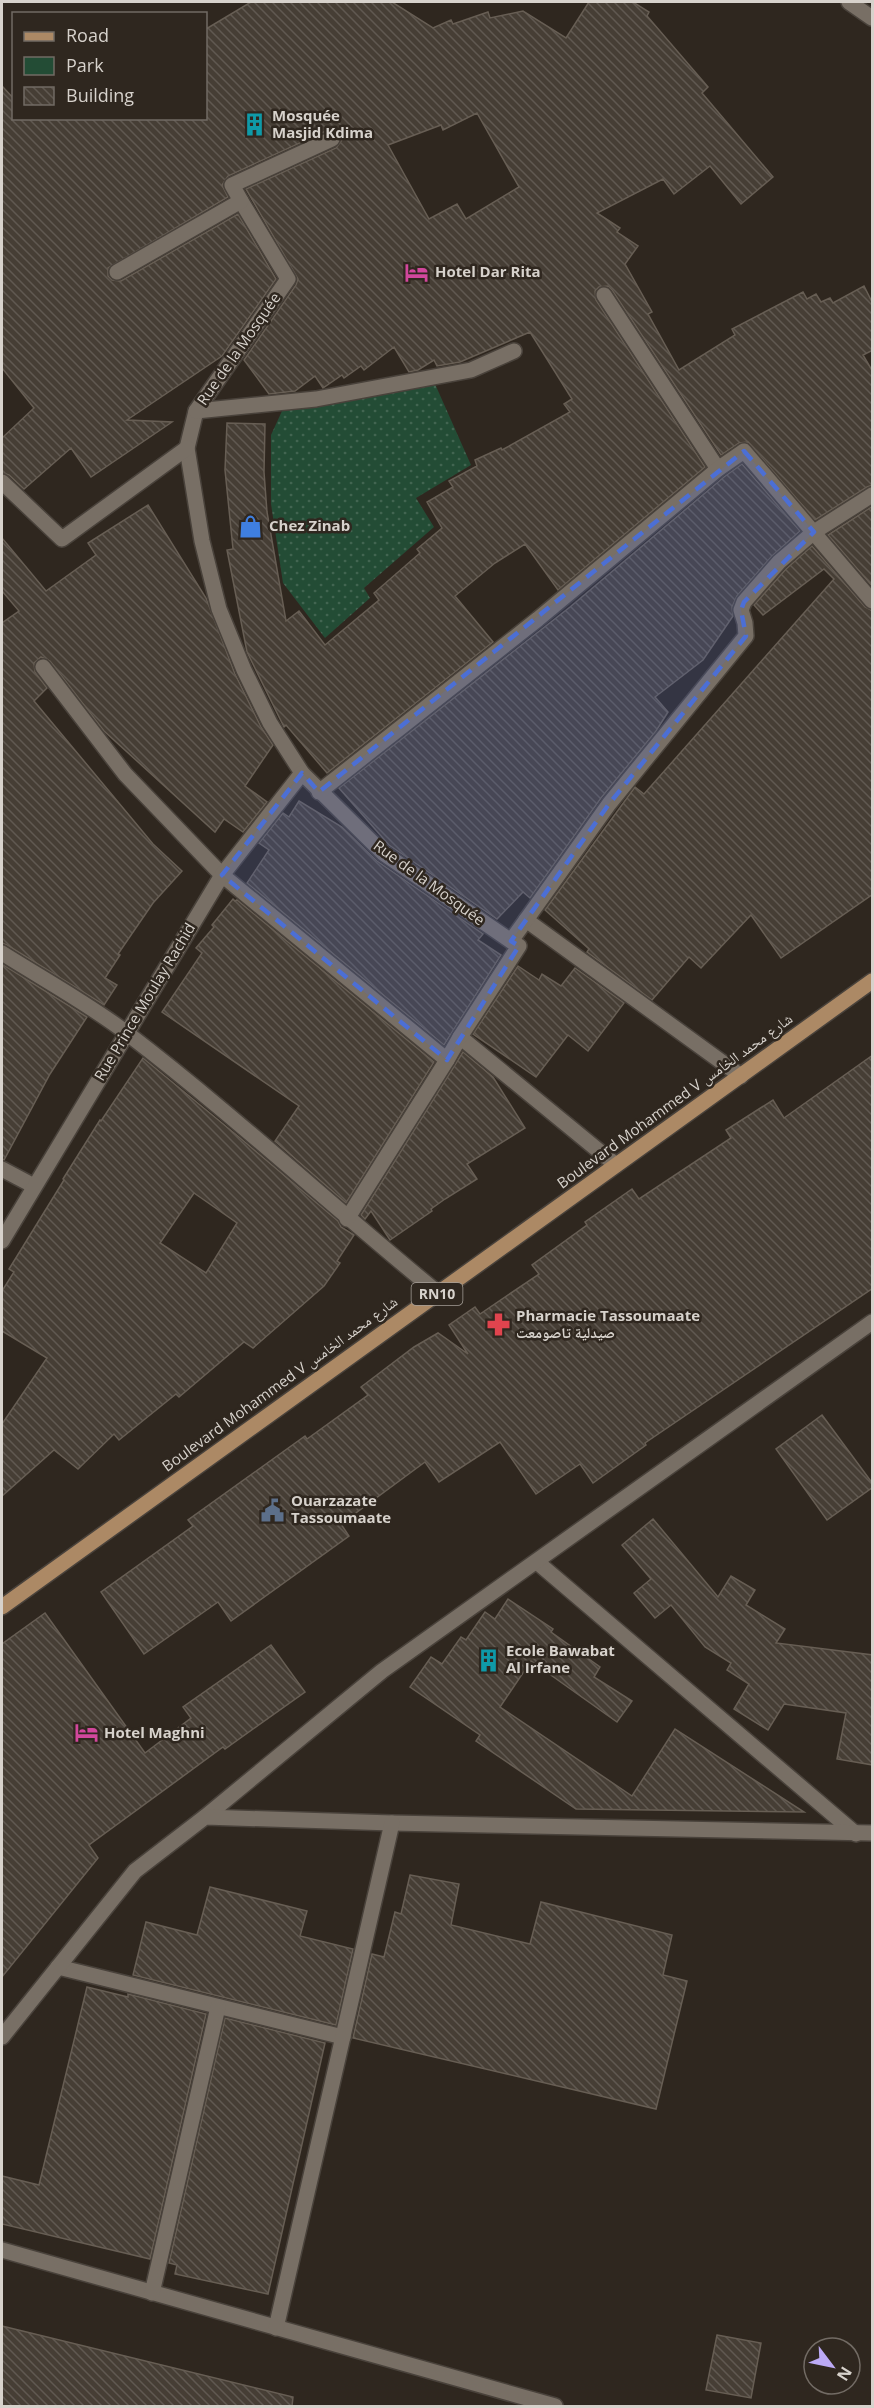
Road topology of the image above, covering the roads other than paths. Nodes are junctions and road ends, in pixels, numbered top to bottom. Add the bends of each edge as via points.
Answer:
1 (849, 2) edge
2 (873, 18) edge
3 (333, 139) dead end
4 (242, 201) junction
5 (117, 272) dead end
6 (604, 295) dead end
7 (514, 351) dead end
8 (196, 411) junction
9 (187, 448) junction
10 (718, 470) junction
11 (2, 482) edge
12 (873, 495) edge
13 (814, 531) junction
14 (873, 601) edge
15 (43, 667) dead end
16 (302, 773) junction
17 (319, 792) junction
18 (222, 875) junction
19 (526, 920) junction
20 (511, 941) junction
21 (2, 953) edge
22 (873, 981) edge
23 (126, 1032) junction
24 (460, 1037) junction
25 (447, 1060) junction
26 (741, 1076) junction
27 (616, 1165) junction
28 (2, 1169) edge
29 (34, 1186) junction
30 (347, 1219) junction
31 (2, 1241) edge
32 (438, 1293) junction
33 (873, 1322) edge
34 (537, 1562) junction
35 (2, 1607) edge
36 (205, 1817) junction
37 (392, 1823) junction
38 (873, 1833) edge
39 (856, 1834) junction
40 (58, 1967) junction
41 (218, 2007) junction
42 (2, 2037) edge
43 (343, 2037) junction
44 (2, 2250) edge
45 (152, 2293) junction
46 (276, 2328) junction
47 (555, 2406) edge

1 - 2 street
3 - 4 street via 232,185
4 - 5 street
4 - 8 street, Rue de la Mosquée via 288,279
6 - 10 street
7 - 8 street via 471,370 316,399
8 - 9 street, Rue de la Mosquée
9 - 11 street via 62,539
9 - 16 street, Rue de la Mosquée via 202,541 219,609 270,723
10 - 13 street via 744,452
10 - 17 street
12 - 13 street
13 - 14 street
13 - 19 street via 779,562 744,602 741,609 746,636 609,804
15 - 18 street via 125,774
16 - 17 street, Rue de la Mosquée
16 - 18 street, Rue Prince Moulay Rachid
17 - 20 street, Rue de la Mosquée via 383,853
18 - 23 street, Rue Prince Moulay Rachid
18 - 25 street
19 - 20 street
19 - 26 street
20 - 24 street via 519,946
21 - 23 street
22 - 26 main road, Boulevard Mohammed V شارع محمد الخامس / RN10
23 - 29 street, Rue Prince Moulay Rachid
23 - 30 street via 266,1146
24 - 25 street
24 - 27 street
25 - 30 street
26 - 27 main road, Boulevard Mohammed V شارع محمد الخامس / RN10
27 - 32 main road, Boulevard Mohammed V شارع محمد الخامس / RN10
28 - 29 street
29 - 31 street, Rue Prince Moulay Rachid
30 - 32 street
32 - 35 main road, Boulevard Mohammed V شارع محمد الخامس / RN10
33 - 34 street
34 - 36 street via 382,1671
34 - 39 street
36 - 37 street
36 - 40 street via 135,1870
37 - 39 street
37 - 43 street
38 - 39 street
40 - 41 street
40 - 42 street
41 - 43 street
41 - 45 street
43 - 46 street
44 - 45 street
45 - 46 street
46 - 47 street

